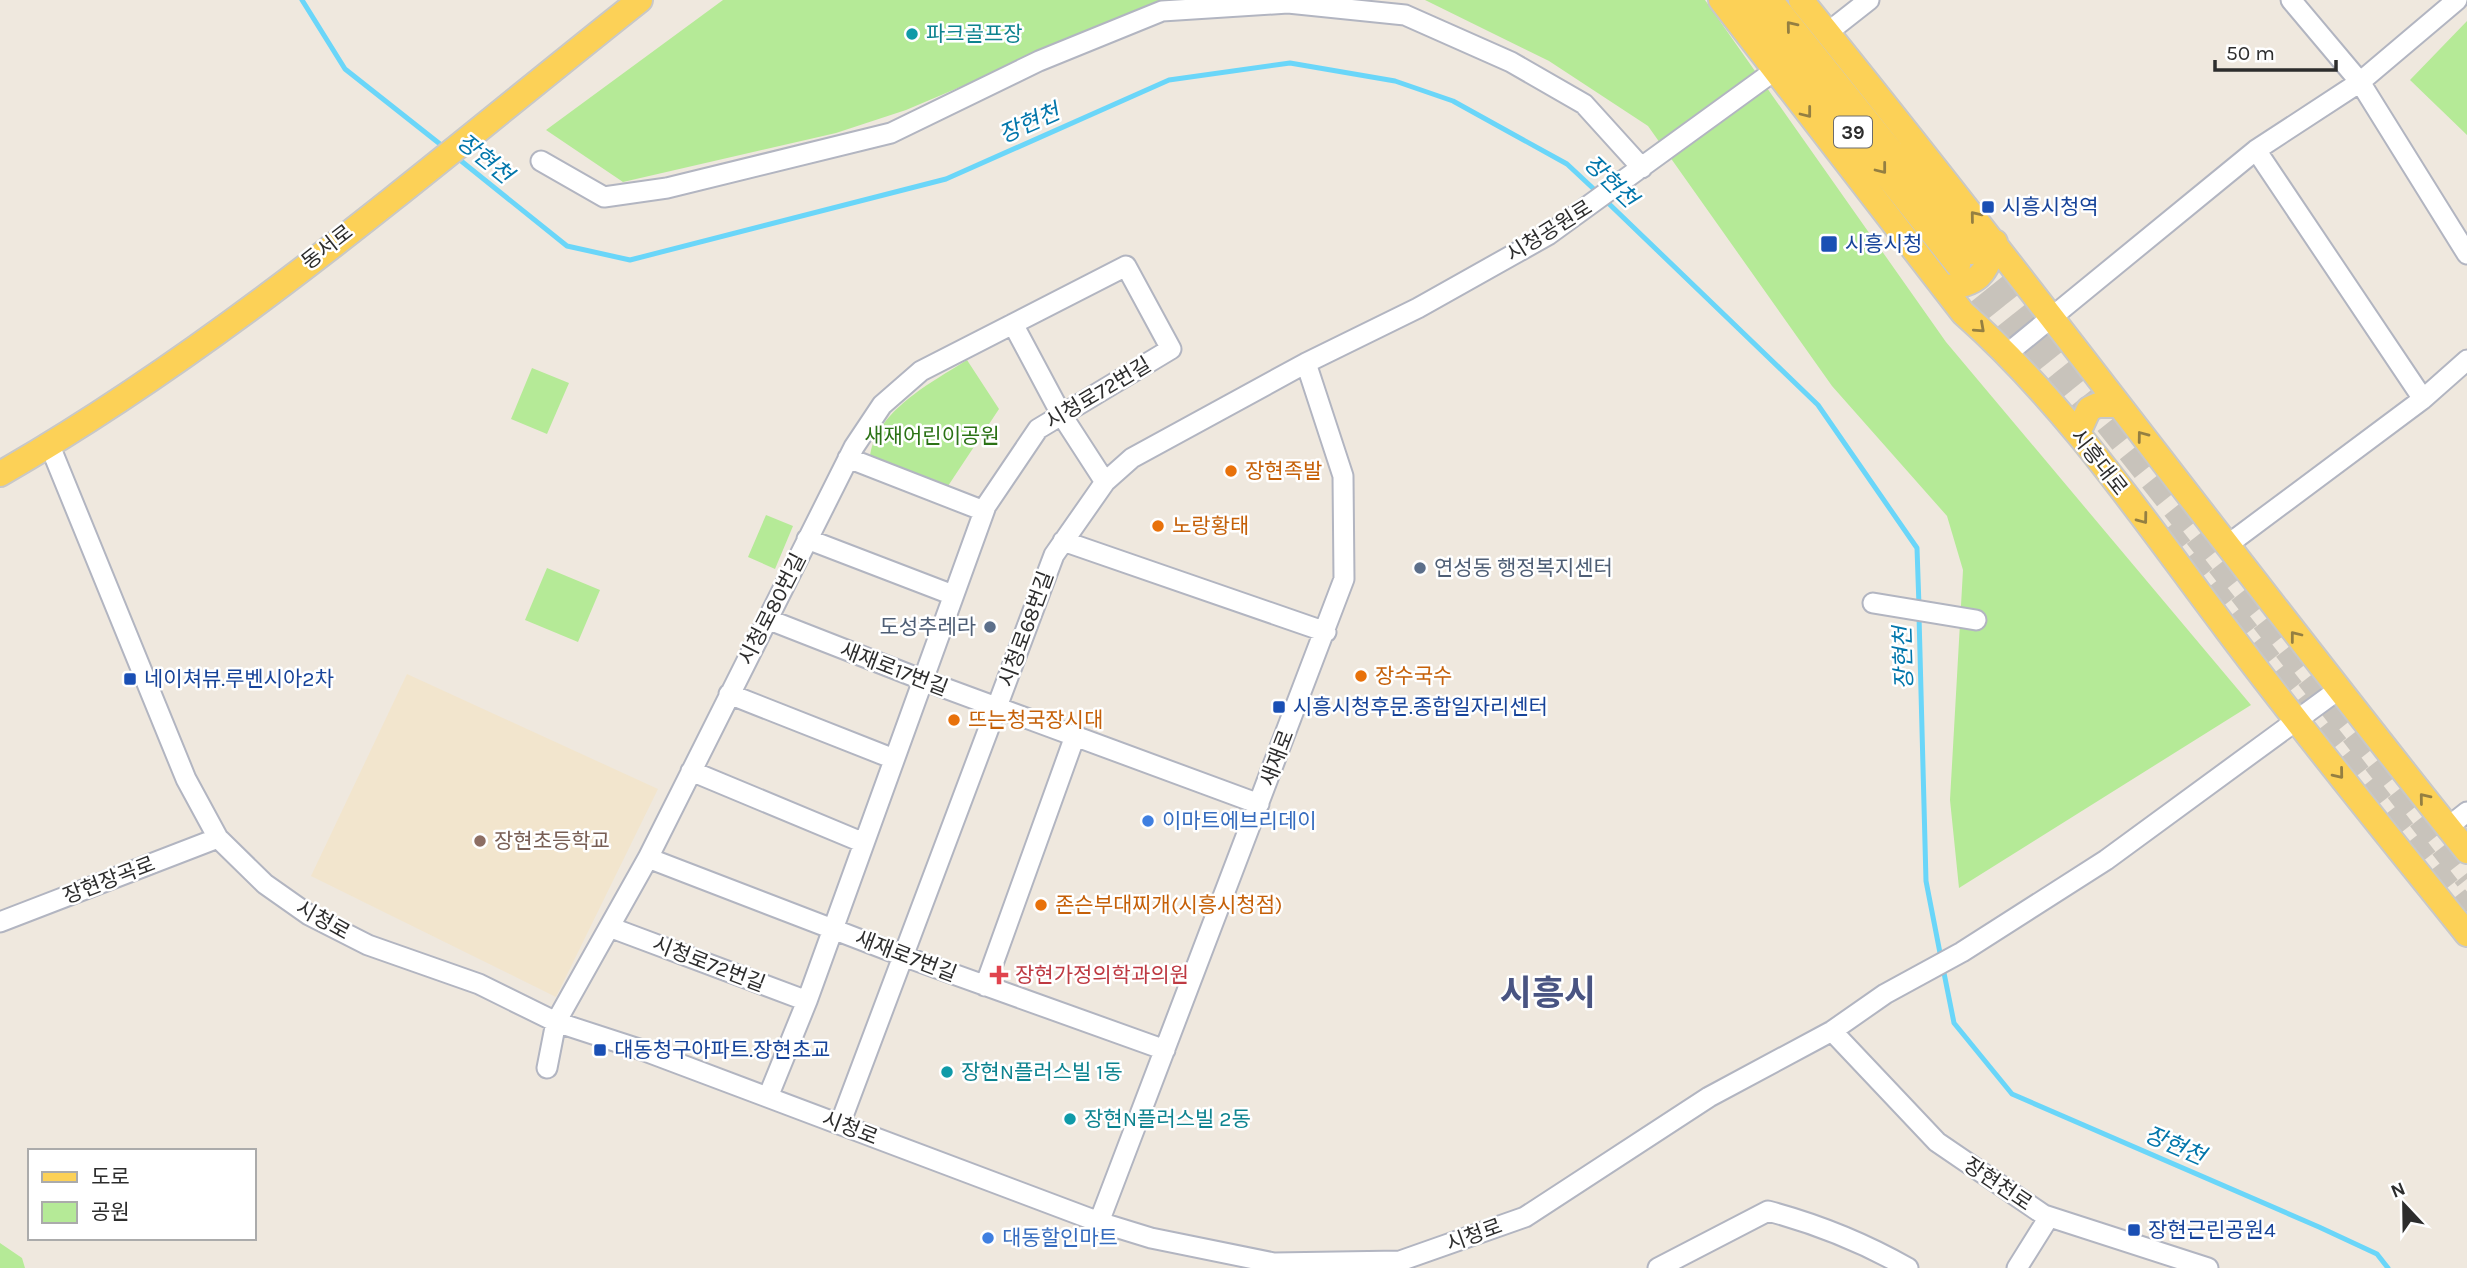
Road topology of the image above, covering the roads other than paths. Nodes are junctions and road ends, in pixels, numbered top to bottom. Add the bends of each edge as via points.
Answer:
1 (640, 0) edge
2 (1721, 0) edge
3 (1748, 0) edge
4 (1770, 0) edge
5 (1801, 0) edge
6 (1869, 0) edge
7 (2291, 0) edge
8 (2457, 0) edge
9 (1827, 33) junction
10 (1774, 71) junction
11 (2360, 82) junction
12 (2256, 150) junction
13 (541, 161) dead end
14 (1634, 174) junction
15 (1996, 242) junction
16 (2467, 254) edge
17 (1943, 287) junction
18 (2053, 317) junction
19 (1013, 324) junction
20 (1171, 349) joint
21 (2008, 353) junction
22 (2467, 360) edge
23 (1306, 363) junction
24 (2423, 399) junction
25 (2119, 405) junction
26 (1061, 414) junction
27 (2078, 433) junction
28 (50, 446) junction
29 (848, 458) junction
30 (0, 474) edge
31 (1105, 482) junction
32 (984, 511) junction
33 (807, 539) junction
34 (1063, 541) junction
35 (2226, 546) junction
36 (953, 595) junction
37 (1873, 603) dead end
38 (767, 619) junction
39 (1976, 620) dead end
40 (1326, 632) junction
41 (923, 680) junction
42 (2338, 690) junction
43 (729, 694) junction
44 (997, 707) junction
45 (2296, 721) junction
46 (1075, 736) junction
47 (894, 759) junction
48 (691, 771) junction
49 (1259, 804) junction
50 (2458, 820) edge
51 (218, 838) junction
52 (864, 843) junction
53 (2467, 851) edge
54 (648, 858) junction
55 (0, 922) edge
56 (612, 928) junction
57 (834, 929) junction
58 (2467, 934) edge
59 (903, 956) junction
60 (985, 986) junction
61 (807, 1001) junction
62 (556, 1022) junction
63 (1832, 1031) junction
64 (1165, 1050) junction
65 (547, 1068) dead end
66 (768, 1097) junction
67 (840, 1124) junction
68 (2049, 1217) junction
69 (1099, 1222) junction
70 (1402, 1265) edge
71 (1658, 1268) edge
72 (1909, 1268) edge
73 (2017, 1268) edge
74 (2208, 1268) edge

1 - 28 main road, 동서로 via 246,312
2 - 10 main road, 시흥대로
3 -> 4 main road, 39 via 1965,258
5 - 9 main road
6 - 9 street
7 - 11 street
8 - 11 street
15 -> 9 main road
10 - 14 street, 시청공원로
10 -> 17 main road, 시흥대로
11 - 12 street
11 - 16 street
12 - 18 street
12 - 24 street
13 - 14 street via 604,197 667,188 891,133 1039,61 1162,11 1288,3 1405,15 1511,62 1584,104
14 - 23 street, 시청공원로 via 1548,235 1418,308
15 - 17 main road via 1990,263 1978,278 1962,286
15 - 18 main road
17 -> 21 main road, 시흥대로 via 1963,313
18 - 21 street
18 - 25 main road
19 - 20 street, 시청로80번길 via 1126,266
19 - 26 street
19 - 29 street, 시청로80번길 via 921,371 882,405
20 - 26 street, 시청로72번길
21 - 27 main road, 시흥대로
22 - 24 street
23 - 31 street, 시청로68번길 via 1132,457
23 - 40 street, 새재로 via 1343,476 1344,579
24 - 35 street
25 - 27 main road via 2089,409
35 -> 25 main road
26 - 31 street
26 - 32 street, 시청로72번길 via 1038,429
27 -> 45 main road, 시흥대로
28 - 30 main road, 동서로
28 - 51 street, 시청로 via 186,779
29 - 32 street
29 - 33 street, 시청로80번길
31 - 34 street, 시청로68번길
32 - 36 street, 시청로72번길
33 - 36 street
33 - 38 street, 시청로80번길
34 - 40 street
34 - 44 street, 시청로68번길
42 -> 35 main road
36 - 41 street, 시청로72번길
37 - 39 street
38 - 41 street, 새재로17번길
38 - 43 street, 시청로80번길
40 - 49 street, 새재로
41 - 44 street, 새재로17번길
41 - 47 street, 시청로72번길
42 - 45 street, 시청로
50 -> 42 main road
43 - 47 street
43 - 48 street, 시청로80번길
44 - 46 street, 새재로17번길
44 - 59 street, 시청로68번길
45 -> 58 main road, 시흥대로
45 - 63 street, 시청로 via 2106,860
46 - 49 street, 새재로17번길
46 - 60 street
47 - 52 street, 시청로72번길
48 - 52 street
48 - 54 street, 시청로80번길
49 - 64 street, 새재로
50 - 53 main road
51 - 55 street, 장현장곡로
51 - 62 street, 시청로 via 265,884 309,915 368,945 479,984
52 - 57 street, 시청로72번길
54 - 56 street, 시청로80번길
54 - 57 street, 새재로7번길
56 - 61 street, 시청로72번길
56 - 62 street, 시청로80번길
57 - 59 street, 새재로7번길
57 - 61 street, 시청로72번길
59 - 60 street, 새재로7번길
59 - 67 street, 시청로68번길
60 - 64 street, 새재로7번길
61 - 66 street, 시청로72번길
62 - 65 street, 시청로80번길
62 - 66 street, 시청로
63 - 68 street, 장현천로 via 1937,1142
63 - 70 street, 시청로 via 1709,1097 1525,1217
64 - 69 street, 새재로
66 - 67 street, 시청로
67 - 69 street, 시청로
68 - 73 street
68 - 74 street, 장현천로
69 - 70 street, 시청로 via 1151,1238 1274,1263
71 - 72 street via 1768,1211 1810,1222

